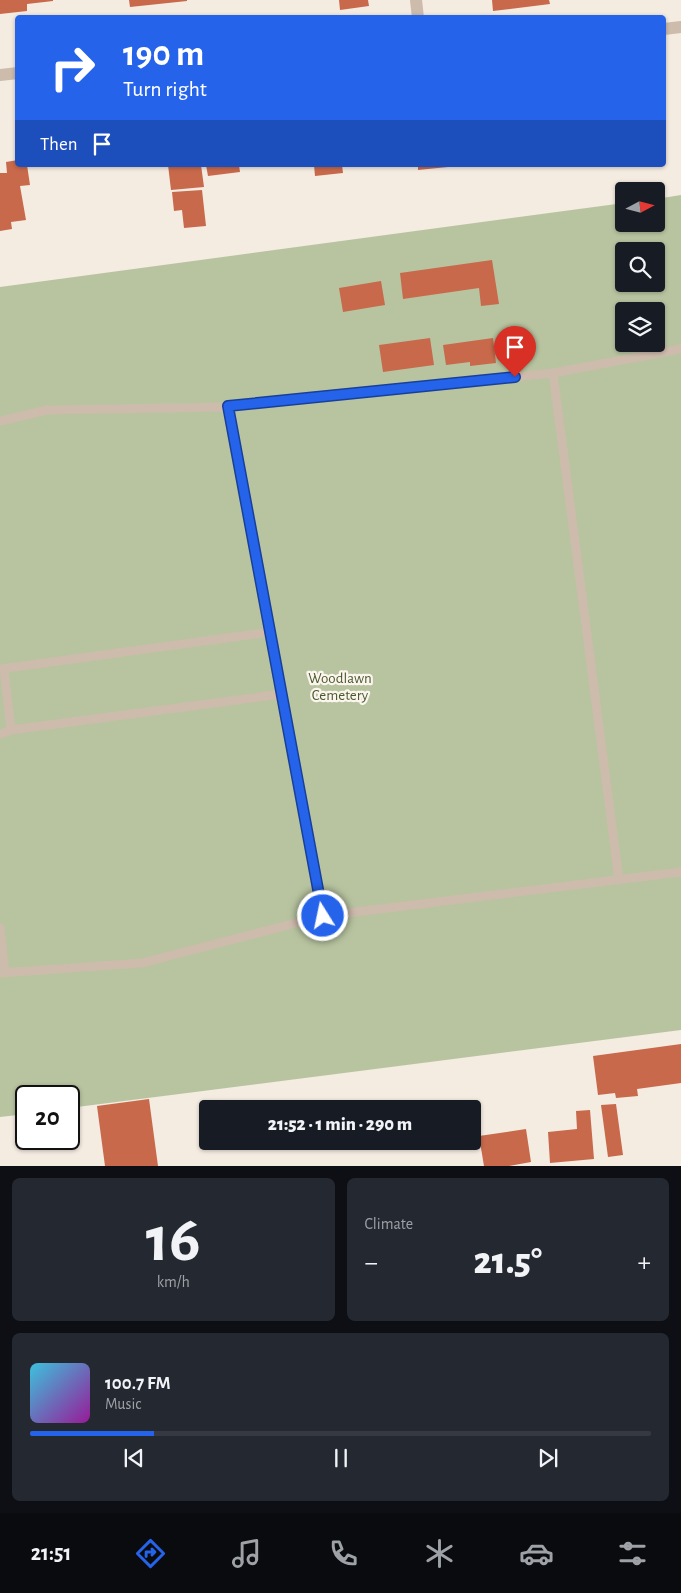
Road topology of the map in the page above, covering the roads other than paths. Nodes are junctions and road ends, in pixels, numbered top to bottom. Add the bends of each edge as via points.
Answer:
1 (416, 0) edge
2 (418, 15) edge
3 (681, 27) edge
4 (666, 29) edge
5 (15, 73) edge
6 (0, 75) edge
7 (681, 349) edge
8 (553, 373) junction
9 (228, 406) junction
10 (0, 420) edge
11 (271, 632) junction
12 (2, 669) edge
13 (282, 694) junction
14 (11, 730) junction
15 (0, 734) edge
16 (681, 872) edge
17 (620, 880) junction
18 (323, 916) junction
19 (0, 928) edge
20 (3, 973) edge

1 - 2 street
3 - 4 street
5 - 6 street
7 - 8 lane
8 - 9 lane
8 - 17 lane
9 - 10 lane via 47,410
9 - 11 lane
11 - 12 lane
11 - 13 lane
12 - 14 lane
13 - 14 lane
13 - 18 lane
14 - 15 lane
16 - 17 lane
17 - 18 lane
18 - 20 lane via 142,963
19 - 20 lane

